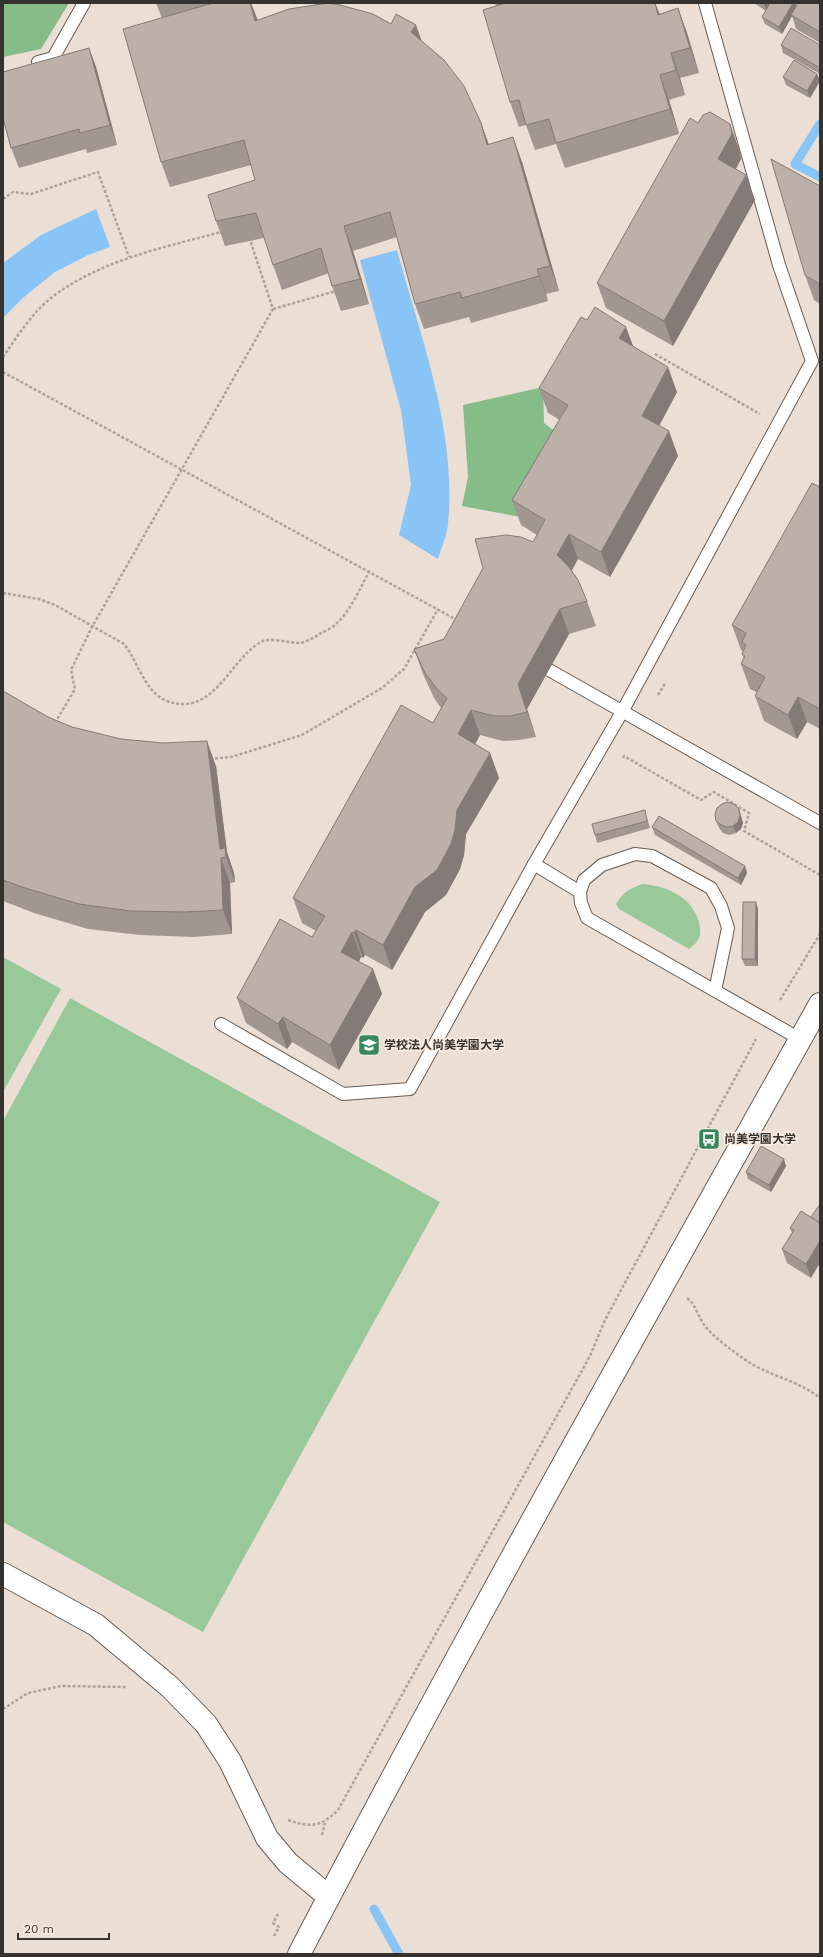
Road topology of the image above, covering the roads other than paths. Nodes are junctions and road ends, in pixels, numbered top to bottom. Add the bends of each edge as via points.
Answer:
1 (84, 3) edge
2 (705, 3) edge
3 (25, 66) edge
4 (549, 670) dead end
5 (622, 712) junction
6 (820, 823) edge
7 (534, 864) junction
8 (580, 892) junction
9 (715, 991) junction
10 (820, 1004) edge
11 (221, 1024) dead end
12 (800, 1039) junction
13 (3, 1574) edge
14 (329, 1898) junction
15 (299, 1954) edge

1 - 3 lane via 53,58
2 - 5 lane via 779,265 812,361
4 - 5 lane
5 - 6 lane
5 - 7 lane
7 - 8 lane
7 - 11 lane via 410,1089 343,1094
8 - 9 lane via 587,918
8 - 9 lane via 584,880 602,865 635,854 652,856 712,888 728,928
9 - 12 lane
10 - 12 street
12 - 14 street via 419,1729
13 - 14 street via 96,1625 170,1688 206,1724 230,1760 267,1838 288,1863
14 - 15 street

